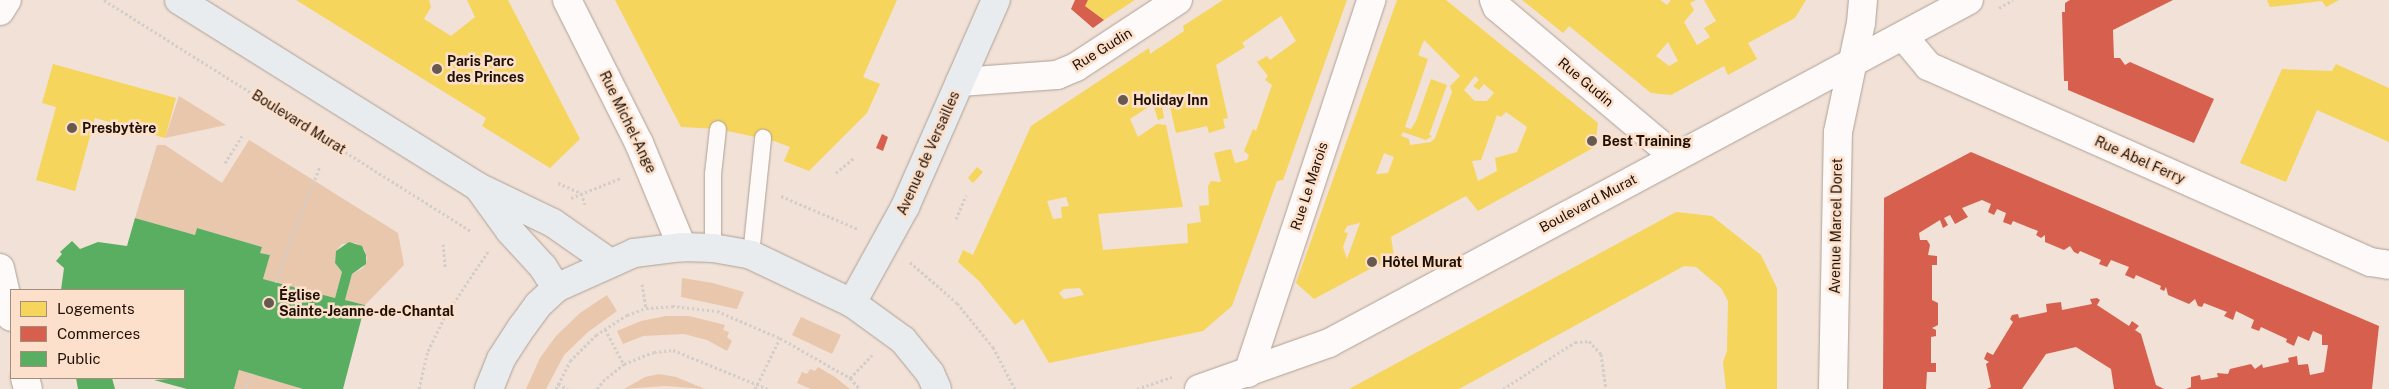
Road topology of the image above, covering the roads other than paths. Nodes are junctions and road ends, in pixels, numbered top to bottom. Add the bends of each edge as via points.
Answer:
1 (7, 0) edge
2 (179, 0) edge
3 (568, 0) edge
4 (996, 0) edge
5 (1178, 0) edge
6 (1371, 0) edge
7 (1863, 0) edge
8 (1969, 0) edge
9 (1495, 4) edge
10 (0, 11) edge
11 (1903, 36) junction
12 (1851, 65) junction
13 (960, 82) junction
14 (718, 129) dead end
15 (763, 138) dead end
16 (1675, 156) junction
17 (478, 187) junction
18 (682, 247) junction
19 (713, 248) junction
20 (752, 256) junction
21 (609, 262) junction
22 (2389, 265) edge
23 (0, 268) edge
24 (556, 288) junction
25 (852, 303) junction
26 (10, 313) edge
27 (1248, 373) junction
28 (489, 389) edge
29 (937, 389) edge
30 (1199, 389) edge
31 (1833, 389) edge

1 - 10 street
2 - 17 main road
3 - 18 street, Rue Michel-Ange via 639,143
4 - 13 main road, Avenue de Versailles
5 - 13 street, Rue Gudin via 1076,67 1057,75
6 - 27 street, Rue Le Marois
7 - 12 street, Avenue Marcel Doret via 1862,23
8 - 11 street, Boulevard Murat
9 - 16 street, Rue Gudin
11 - 12 street, Boulevard Murat
11 - 22 street, Rue Abel Ferry via 1928,66 2371,262
12 - 16 street, Boulevard Murat
12 - 31 street, Avenue Marcel Doret via 1838,132
13 - 25 main road, Avenue de Versailles via 905,207
14 - 19 lane via 712,174
15 - 20 lane
16 - 27 street, Boulevard Murat via 1329,343
17 - 21 main road via 539,214
17 - 24 main road
18 - 19 main road
18 - 21 main road via 634,253
19 - 20 main road
20 - 25 main road
21 - 24 main road
23 - 26 street
24 - 28 main road via 522,326
25 - 29 main road via 903,340 930,373
27 - 30 street, Boulevard Murat

